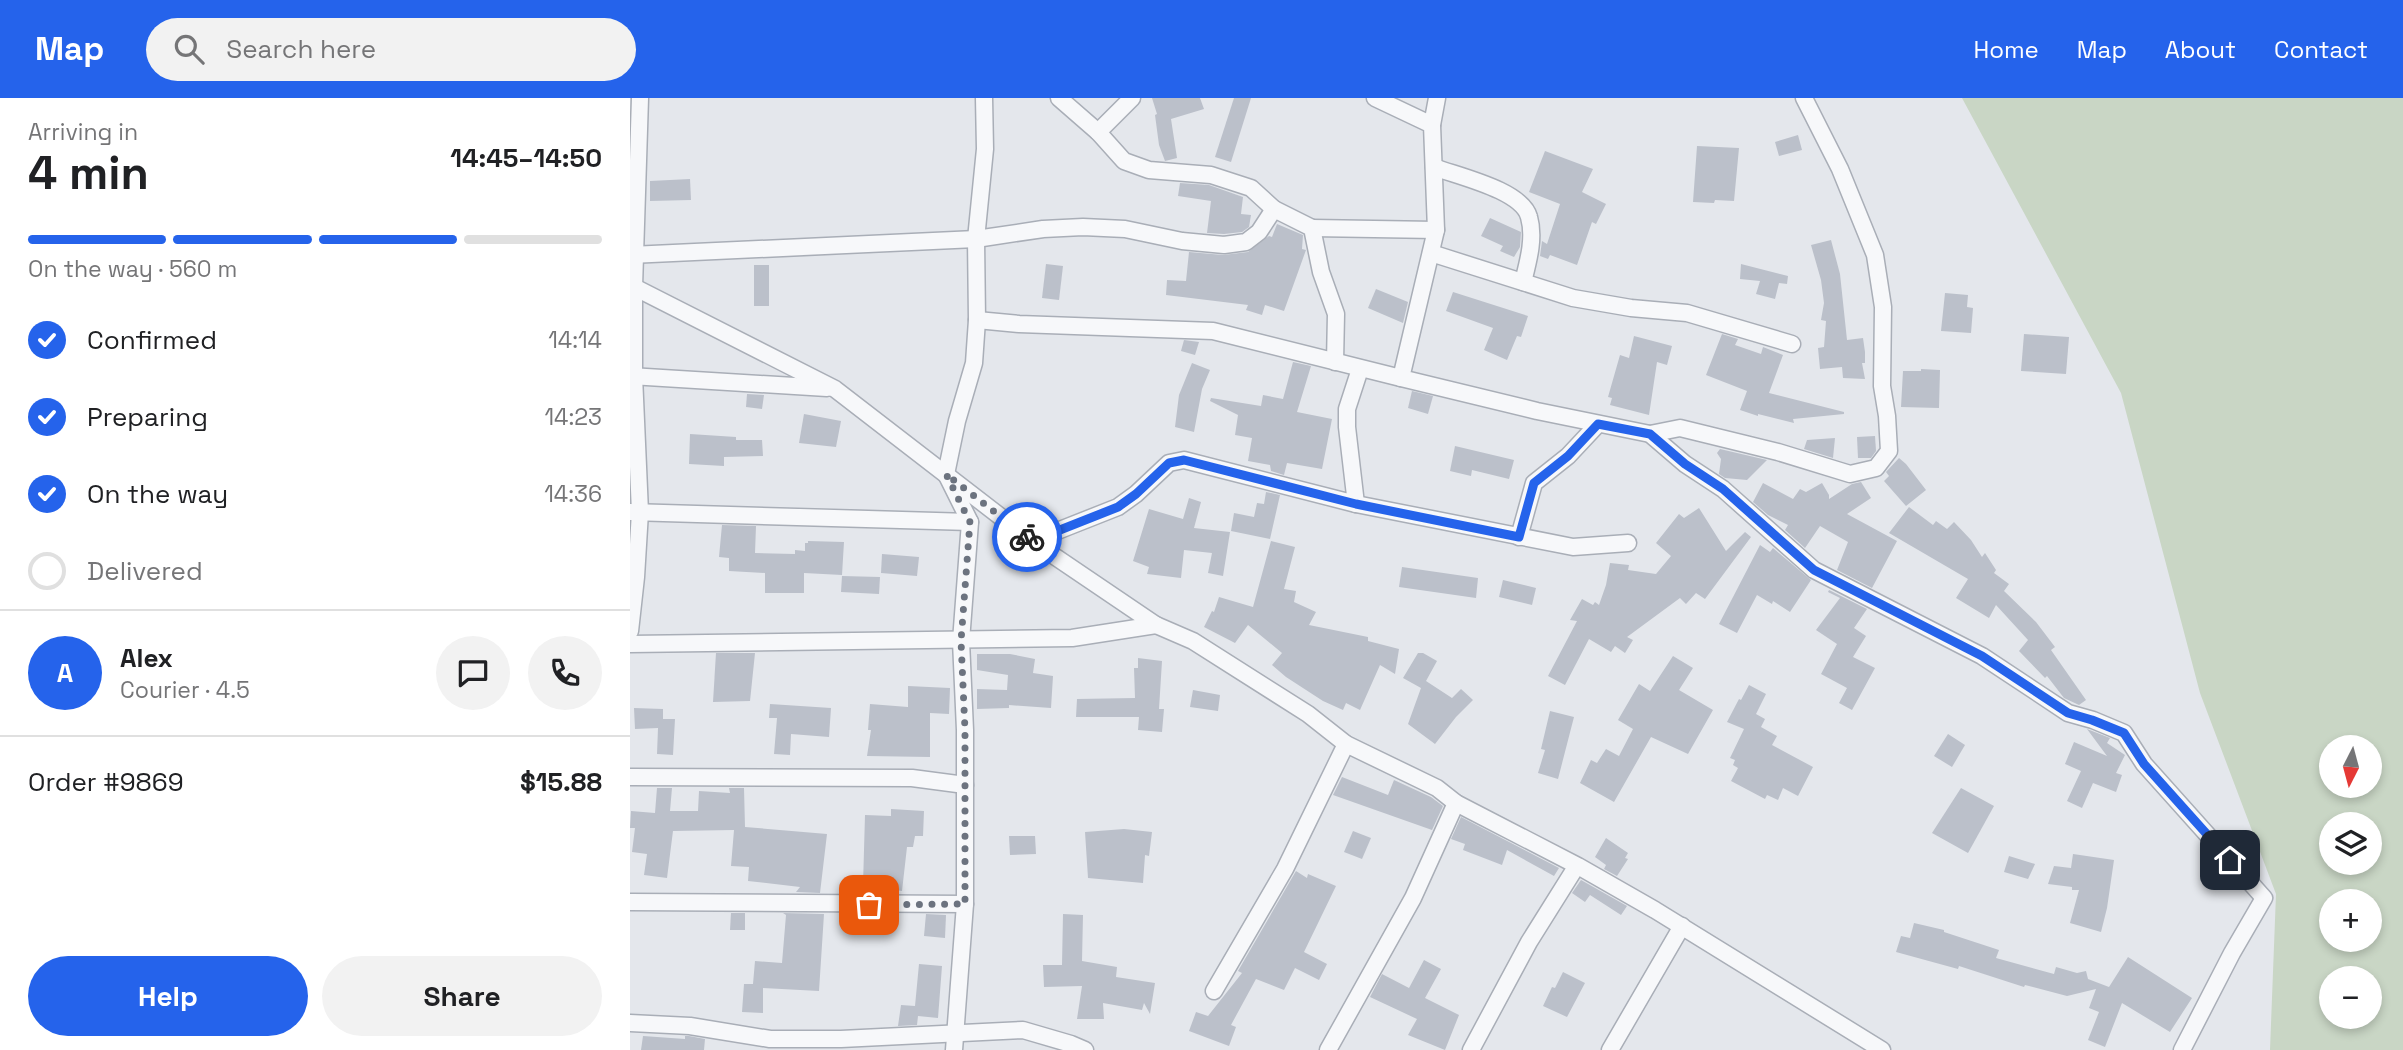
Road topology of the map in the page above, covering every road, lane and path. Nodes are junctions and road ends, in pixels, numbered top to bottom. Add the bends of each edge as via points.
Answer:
1 (640, 98) edge
2 (985, 98) edge
3 (1059, 98) edge
4 (1132, 98) edge
5 (1375, 98) edge
6 (1437, 98) edge
7 (1804, 98) edge
8 (1432, 125) junction
9 (1098, 132) junction
10 (1434, 167) junction
11 (1274, 209) junction
12 (1312, 228) junction
13 (1436, 230) junction
14 (976, 239) junction
15 (1431, 253) junction
16 (632, 255) edge
17 (1523, 282) junction
18 (632, 286) edge
19 (977, 320) junction
20 (1792, 344) dead end
21 (1335, 362) junction
22 (1360, 369) junction
23 (632, 376) edge
24 (1401, 378) junction
25 (835, 389) junction
26 (1598, 424) junction
27 (1650, 434) junction
28 (946, 474) junction
29 (1356, 504) junction
30 (635, 512) edge
31 (970, 522) junction
32 (1519, 537) junction
33 (1032, 541) junction
34 (1628, 542) dead end
35 (1156, 625) junction
36 (630, 631) edge
37 (961, 641) junction
38 (630, 644) edge
39 (1346, 744) junction
40 (630, 777) edge
41 (965, 785) junction
42 (1456, 803) junction
43 (1576, 867) junction
44 (630, 902) edge
45 (965, 904) junction
46 (1682, 926) junction
47 (1214, 991) dead end
48 (630, 1023) edge
49 (955, 1042) edge
50 (1085, 1050) edge
51 (1328, 1050) edge
52 (1471, 1050) edge
53 (1610, 1050) edge
54 (1882, 1050) edge
55 (2182, 1050) edge

1 - 16 street
2 - 14 street
3 - 9 street
4 - 9 street
5 - 8 street
6 - 8 street
7 - 27 street via 1840,169 1875,256 1883,307 1882,386 1889,451 1876,468 1850,474 1680,428
8 - 10 street
9 - 11 street via 1124,161 1149,170 1221,178 1251,188
10 - 13 street
10 - 17 street via 1494,188 1518,201 1529,215 1531,248
11 - 12 street
11 - 14 street via 1246,242 1224,245 1083,227
12 - 13 street
12 - 21 street via 1336,314
13 - 15 street
14 - 16 street
14 - 19 street
15 - 17 street
15 - 24 street
16 - 18 street
17 - 20 street via 1573,298 1687,313
18 - 23 street
18 - 25 street
19 - 21 street via 1213,331
19 - 28 street via 974,363
21 - 22 street
22 - 24 street
22 - 29 street via 1346,427
23 - 25 street
23 - 30 street
24 - 26 street
25 - 28 street
26 - 27 street
26 - 32 street via 1534,483
27 - 55 street via 1723,489 1814,570 1982,656 2068,713 2124,733 2144,764 2264,898
28 - 31 street
28 - 33 street
29 - 32 street
29 - 33 street via 1184,460 1169,463 1118,507
30 - 31 street
30 - 36 street via 636,577
31 - 37 street
32 - 34 street via 1573,547
33 - 35 street
35 - 37 street via 1072,638
35 - 39 street via 1193,641 1308,714
37 - 38 street
37 - 41 street
39 - 42 street via 1437,788
39 - 47 street via 1285,869
40 - 41 street via 912,778
41 - 45 street
42 - 43 street
42 - 51 street via 1413,898
43 - 46 street
43 - 52 street
44 - 45 street
45 - 49 street
46 - 53 street
46 - 54 street
48 - 49 street via 770,1038
49 - 50 street via 1023,1030

